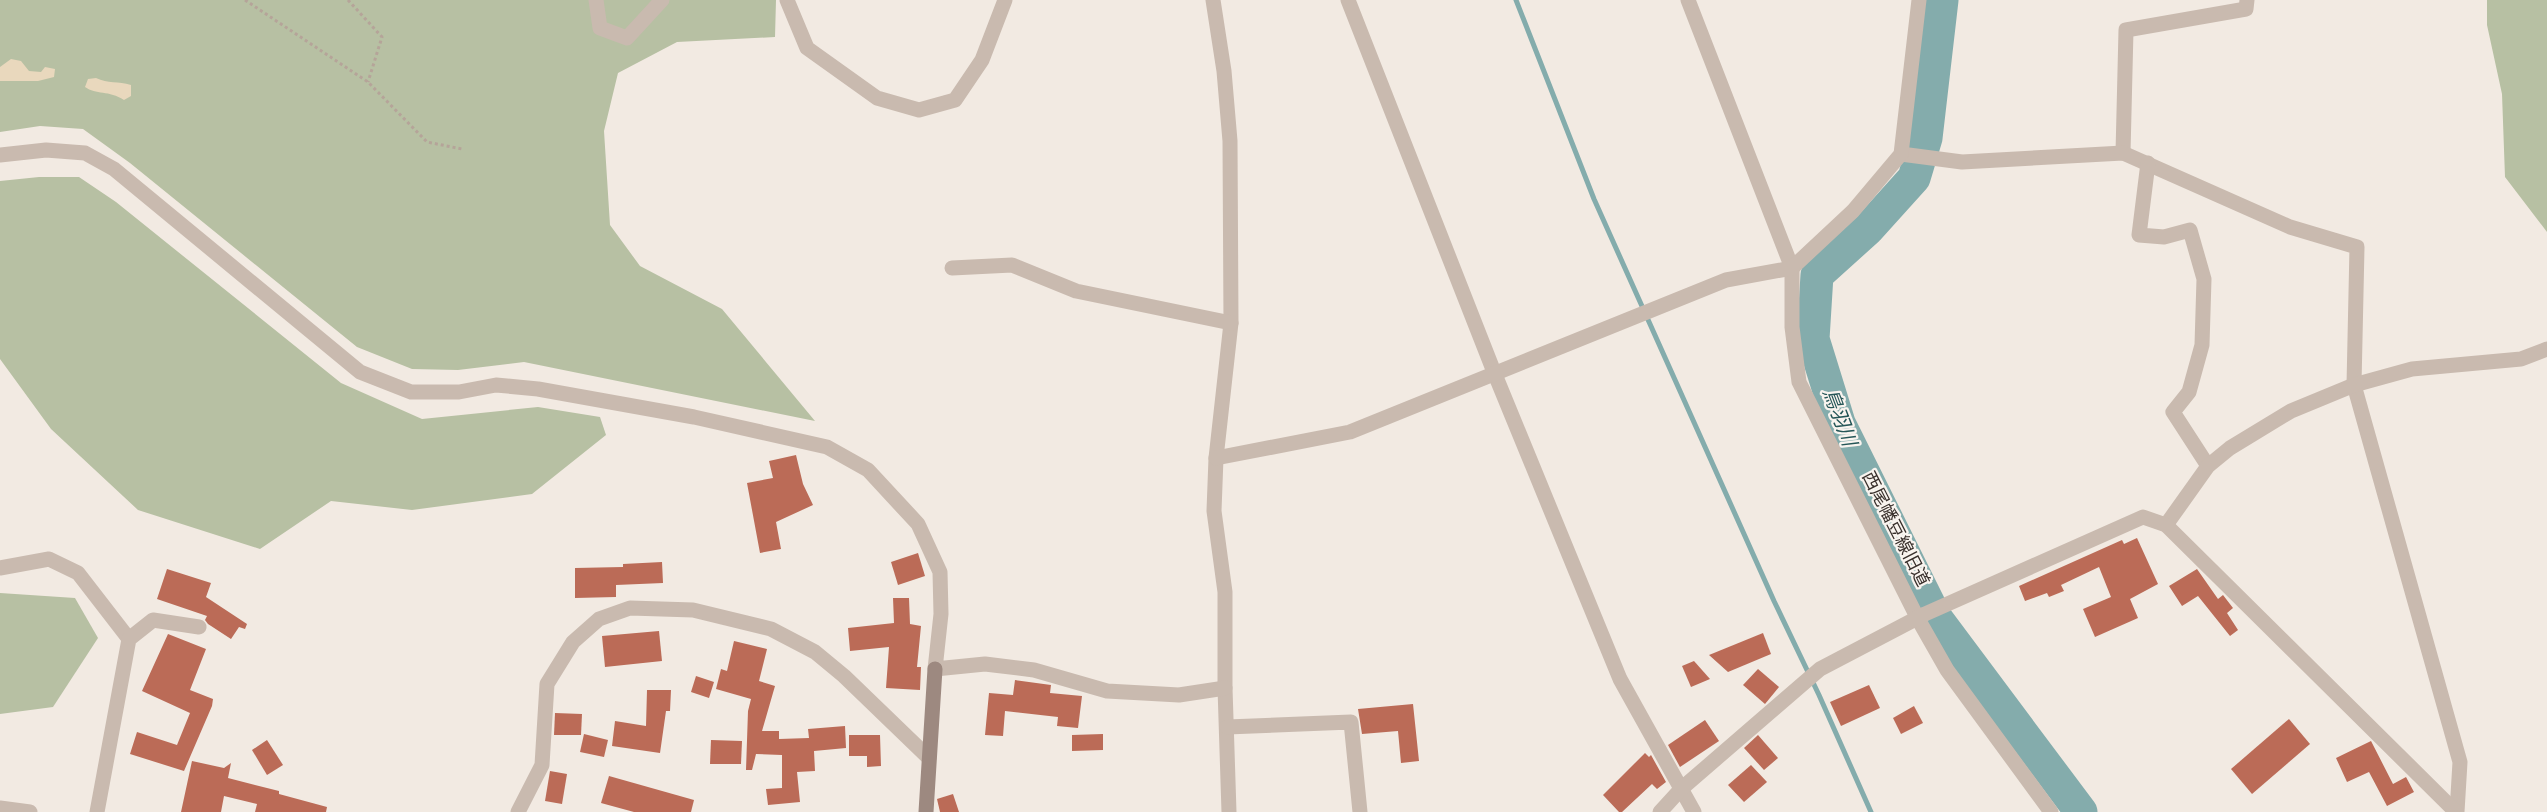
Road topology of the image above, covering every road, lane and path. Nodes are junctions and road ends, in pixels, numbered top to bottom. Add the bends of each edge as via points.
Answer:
1 (245, 0) edge
2 (348, 0) edge
3 (596, 0) edge
4 (662, 0) edge
5 (787, 0) edge
6 (1005, 0) edge
7 (1213, 0) edge
8 (1348, 0) edge
9 (1688, 0) edge
10 (1919, 0) edge
11 (2247, 0) edge
12 (368, 82) junction
13 (462, 149) dead end
14 (2123, 153) junction
15 (1902, 154) junction
16 (0, 155) edge
17 (2148, 163) junction
18 (952, 268) dead end
19 (1792, 268) junction
20 (1231, 324) junction
21 (2547, 349) edge
22 (1494, 372) junction
23 (2354, 385) junction
24 (1216, 458) junction
25 (2208, 466) junction
26 (2166, 525) junction
27 (0, 568) edge
28 (1922, 617) junction
29 (199, 627) dead end
30 (129, 639) junction
31 (936, 669) junction
32 (1225, 688) junction
33 (1227, 727) junction
34 (930, 758) junction
35 (1681, 789) junction
36 (0, 808) edge
37 (30, 812) edge
38 (97, 812) edge
39 (518, 812) edge
40 (926, 812) edge
41 (1229, 812) edge
42 (1360, 812) edge
43 (1660, 812) edge
44 (1694, 812) edge
45 (2051, 812) edge
46 (2457, 812) edge

1 - 12 path
2 - 12 path via 382,37
3 - 4 street via 600,28 627,38
5 - 6 street via 807,48 877,98 918,110 955,100 982,60
7 - 20 street via 1230,141
8 - 22 street
9 - 19 street, 西尾幡豆線旧道
10 - 15 street
11 - 14 street via 2246,9 2126,30
12 - 13 path via 427,142
14 - 15 street via 1962,162
14 - 17 street
15 - 19 street via 1853,211
16 - 31 street via 46,150 85,153 114,169 360,372 411,392 459,392 496,385 538,388 827,447 868,470 918,524 940,572
17 - 23 street via 2290,227 2357,247
17 - 25 street via 2139,234 2164,237 2190,230 2204,279 2202,345 2189,393 2173,412
18 - 20 street via 1012,265 1076,291
19 - 22 street via 1726,280
19 - 28 street, 西尾幡豆線旧道 via 1792,327 1800,382
20 - 24 street
21 - 23 street via 2521,359 2412,369
22 - 24 street via 1350,432
22 - 35 street via 1620,679
23 - 25 street via 2290,411
23 - 46 street via 2460,762
24 - 32 street via 1214,511 1225,592
25 - 26 street
26 - 28 street via 2143,517
26 - 46 street
27 - 30 street via 49,559 78,573
28 - 35 street via 1820,669
28 - 45 street, 西尾幡豆線旧道 via 1947,670
29 - 30 street via 153,620
30 - 38 street
31 - 32 street via 985,664 1034,670 1107,692 1179,694
31 - 34 street
32 - 33 street
33 - 41 street
33 - 42 street via 1351,722
34 - 39 street via 815,652 771,629 693,610 630,608 599,620 573,642 547,684 542,765
34 - 40 street
35 - 43 street
35 - 44 street
36 - 37 street

